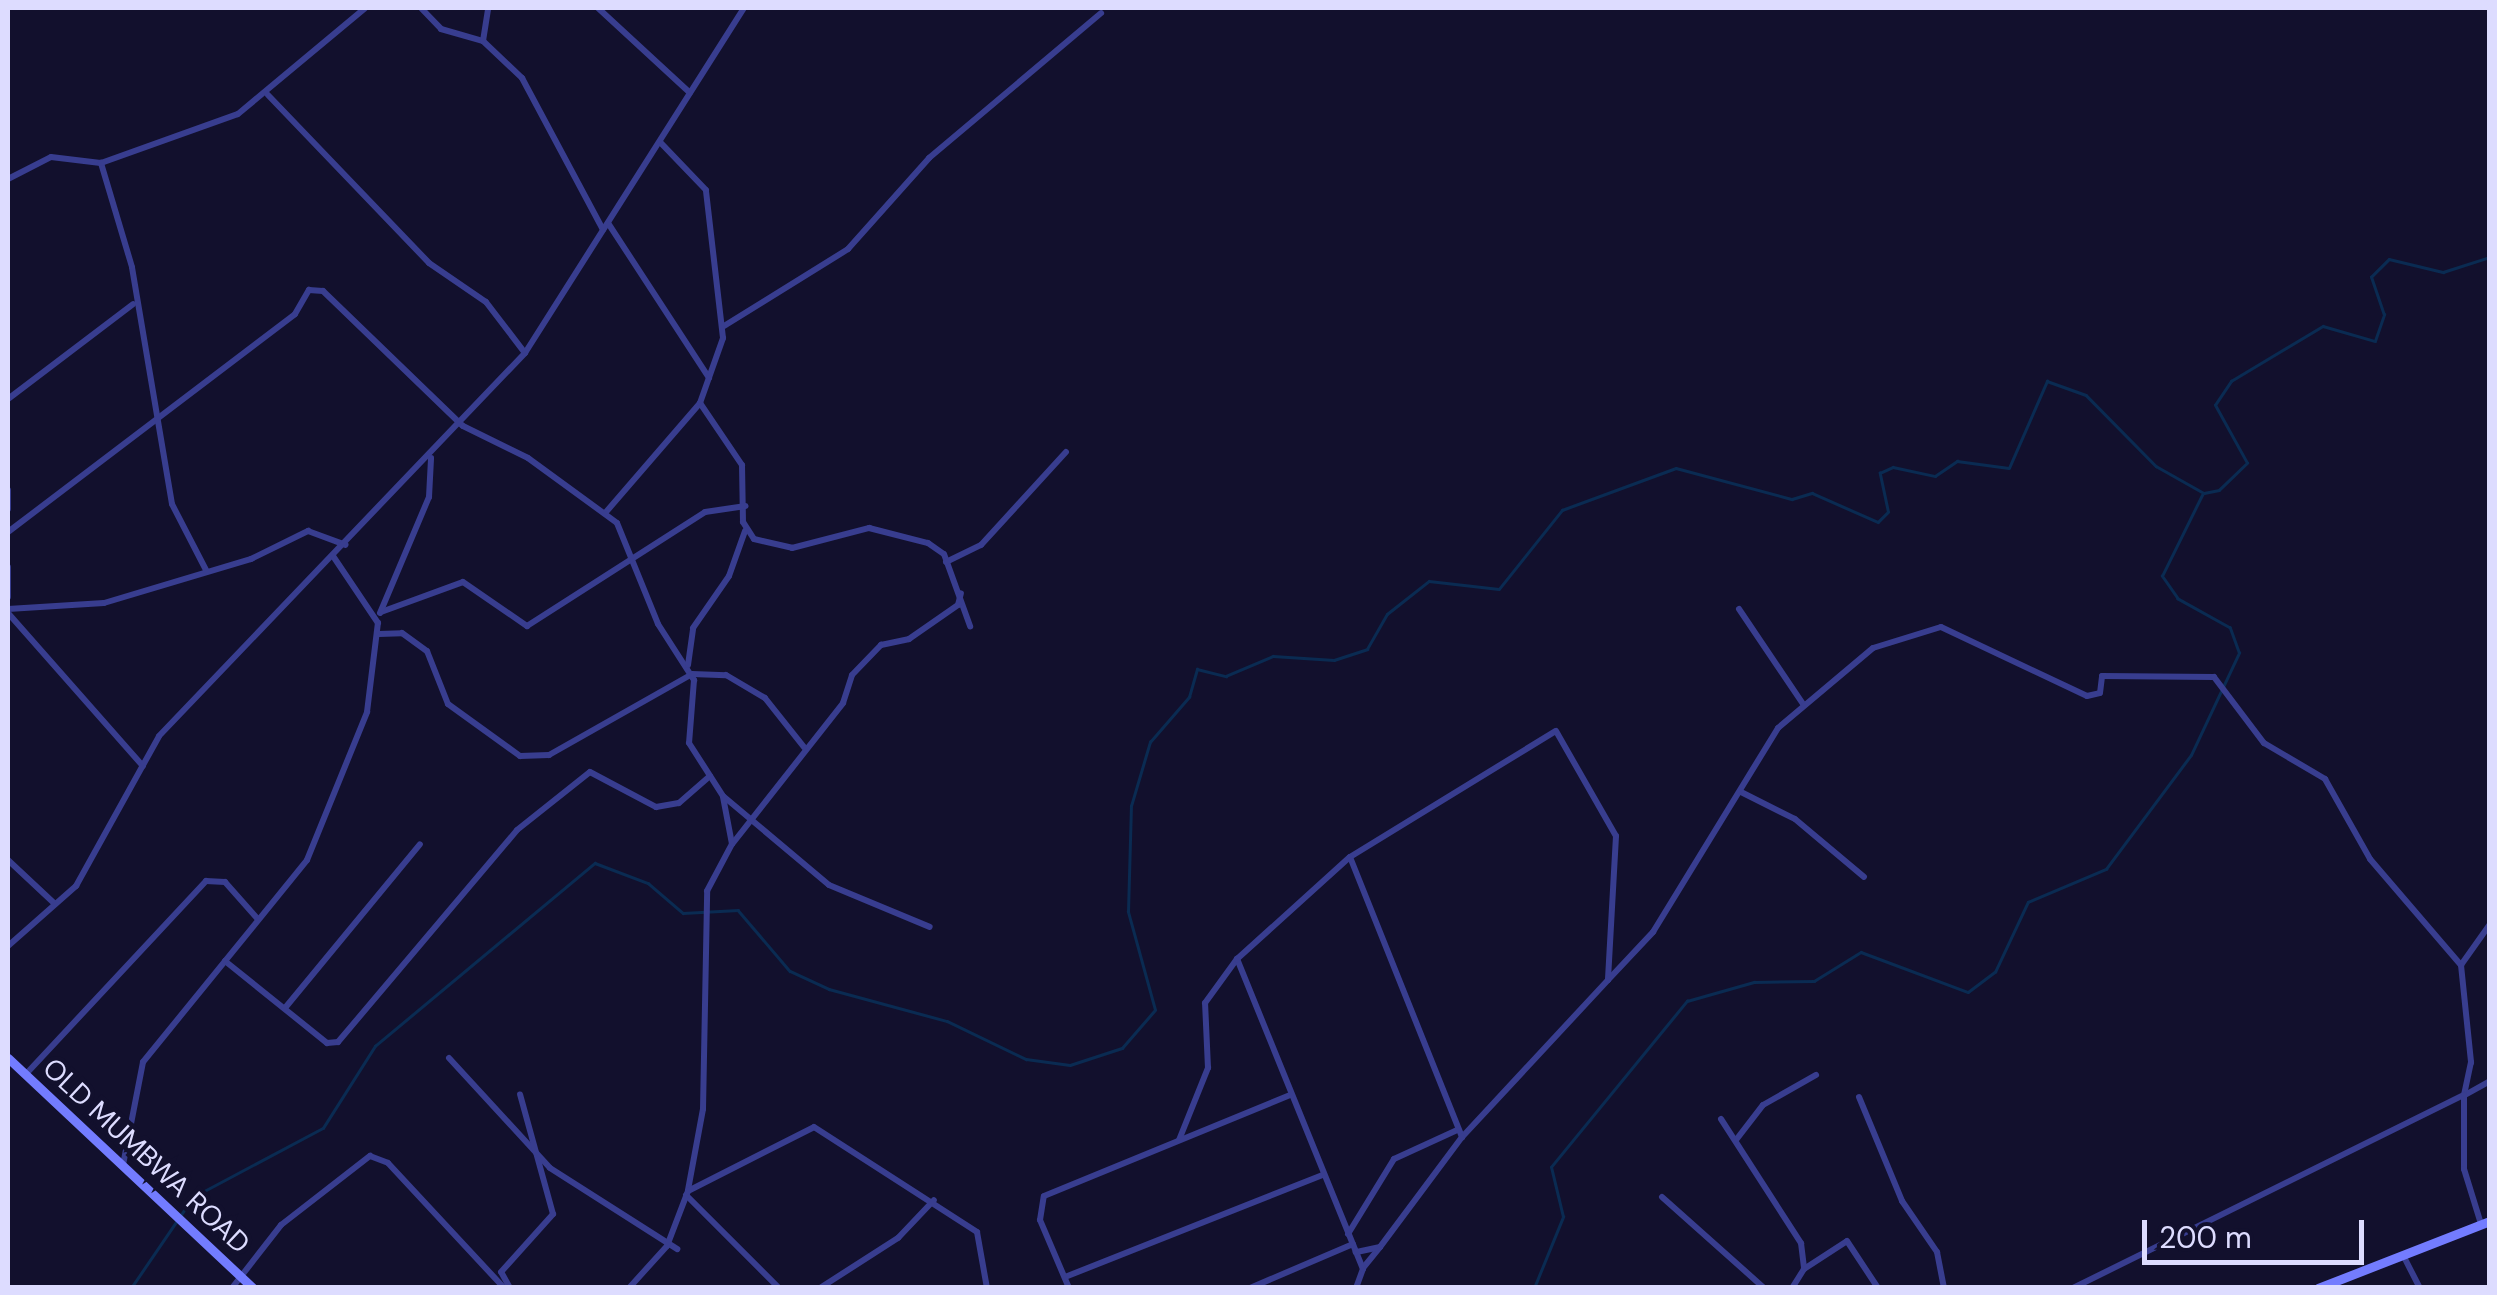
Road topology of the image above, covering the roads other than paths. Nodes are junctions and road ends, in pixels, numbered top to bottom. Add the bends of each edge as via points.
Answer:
1 (366, 8) edge
2 (421, 8) edge
3 (488, 8) edge
4 (598, 8) edge
5 (744, 8) edge
6 (1101, 14) dead end
7 (482, 41) junction
8 (690, 94) junction
9 (268, 95) junction
10 (660, 142) junction
11 (101, 164) junction
12 (8, 178) edge
13 (606, 227) junction
14 (133, 304) junction
15 (724, 326) junction
16 (525, 352) junction
17 (710, 378) junction
18 (8, 399) edge
19 (700, 403) junction
20 (159, 413) junction
21 (464, 426) junction
22 (1066, 452) dead end
23 (431, 458) junction
24 (8, 490) edge
25 (746, 506) junction
26 (8, 509) edge
27 (606, 512) junction
28 (745, 531) junction
29 (8, 532) edge
30 (346, 545) junction
31 (334, 556) junction
32 (636, 562) junction
33 (946, 562) junction
34 (8, 567) edge
35 (206, 570) junction
36 (961, 591) junction
37 (8, 598) edge
38 (1738, 609) dead end
39 (8, 611) edge
40 (378, 614) junction
41 (970, 626) dead end
42 (379, 634) junction
43 (688, 666) junction
44 (692, 674) junction
45 (1803, 704) junction
46 (804, 747) junction
47 (143, 766) junction
48 (710, 776) junction
49 (1742, 792) junction
50 (723, 796) junction
51 (748, 821) junction
52 (420, 844) dead end
53 (732, 844) junction
54 (1350, 857) junction
55 (8, 860) edge
56 (1864, 877) dead end
57 (55, 904) junction
58 (257, 918) junction
59 (2490, 924) edge
60 (930, 927) dead end
61 (8, 946) edge
62 (1237, 959) junction
63 (224, 961) junction
64 (2461, 965) junction
65 (1608, 980) junction
66 (285, 1008) junction
67 (8, 1058) edge
68 (449, 1058) dead end
69 (26, 1074) junction
70 (1816, 1075) dead end
71 (2490, 1081) edge
72 (520, 1094) dead end
73 (1290, 1094) junction
74 (2464, 1095) junction
75 (1859, 1097) dead end
76 (1721, 1119) dead end
77 (1459, 1134) junction
78 (1180, 1140) junction
79 (1736, 1140) junction
80 (537, 1152) junction
81 (1317, 1160) junction
82 (123, 1165) junction
83 (1312, 1173) junction
84 (1324, 1176) junction
85 (687, 1193) junction
86 (1662, 1197) dead end
87 (934, 1200) junction
88 (2485, 1223) edge
89 (1348, 1234) junction
90 (667, 1246) junction
91 (1380, 1247) junction
92 (1354, 1248) junction
93 (677, 1249) dead end
94 (2404, 1255) junction
95 (1363, 1269) junction
96 (1804, 1269) junction
97 (241, 1274) junction
98 (1065, 1277) junction
99 (232, 1288) edge
100 (254, 1288) edge
101 (507, 1288) edge
102 (629, 1288) edge
103 (779, 1288) edge
104 (820, 1288) edge
105 (987, 1288) edge
106 (1069, 1288) edge
107 (1250, 1288) edge
108 (1356, 1288) edge
109 (1764, 1288) edge
110 (1792, 1288) edge
111 (1878, 1288) edge
112 (1944, 1288) edge
113 (2073, 1288) edge
114 (2318, 1288) edge
115 (2420, 1288) edge

1 - 9 street
2 - 7 street via 441,29
3 - 7 street
4 - 8 street
5 - 8 street
6 - 15 street via 929,158 848,249
7 - 13 street via 532,94
8 - 10 street
9 - 11 street
9 - 16 street via 429,263 486,302
10 - 13 street
10 - 15 street via 706,190
11 - 12 street via 51,156
11 - 14 street via 128,247
13 - 16 street
13 - 17 street
14 - 18 street
14 - 20 street
15 - 17 street
16 - 21 street
17 - 19 street
19 - 25 street via 742,465
19 - 27 street
20 - 21 street via 295,314 313,289
20 - 29 street
20 - 35 street via 172,504
21 - 23 street
21 - 27 street
22 - 33 street via 966,558
23 - 30 street
23 - 40 street via 428,497
24 - 26 street
25 - 28 street
25 - 32 street via 704,512
27 - 32 street
28 - 33 street via 775,550 879,528 928,542
28 - 43 street via 729,576 693,628
30 - 31 street
30 - 35 street via 308,531
31 - 40 street
31 - 47 street via 160,736
32 - 40 street via 527,626 463,582
32 - 43 street via 658,624
33 - 36 street
34 - 37 street
35 - 39 street via 104,603
36 - 41 street
36 - 46 street via 958,605 909,639 881,644
38 - 45 street
39 - 47 street
40 - 42 street
42 - 44 street via 402,633 427,651 448,704 531,759
42 - 58 street via 368,712 328,821
43 - 44 street
44 - 46 street via 726,675 766,698
44 - 48 street via 689,743
45 - 49 street via 1757,753
45 - 64 street via 1873,648 1936,627 2087,696 2100,693 2102,676 2214,678 2264,742 2325,779 2370,859
46 - 51 street
47 - 57 street via 98,851
48 - 50 street
48 - 66 street via 679,803 656,807 590,772 496,854 343,1039 327,1044
49 - 56 street via 1795,820
49 - 65 street via 1653,932
50 - 51 street
50 - 53 street
51 - 53 street
51 - 60 street via 829,885
52 - 66 street
53 - 85 street via 707,897 704,1108
54 - 62 street
54 - 65 street via 1447,790 1561,732 1582,790 1620,845
54 - 77 street
55 - 57 street
57 - 61 street
58 - 63 street
58 - 69 street via 225,882 206,881
59 - 64 street
62 - 73 street
62 - 78 street via 1206,1003 1208,1068
63 - 66 street
63 - 82 street via 138,1073
64 - 74 street via 2471,1062
65 - 77 street
67 - 69 main road, OLD MUMBWA ROAD
68 - 80 street
69 - 82 main road, OLD MUMBWA ROAD
70 - 79 street via 1763,1104
71 - 74 street
72 - 80 street
73 - 78 street
73 - 81 street
74 - 88 street via 2462,1158
74 - 113 street
75 - 112 street via 1902,1201 1937,1252
76 - 79 street
77 - 89 street via 1394,1159
77 - 91 street
78 - 98 street via 1038,1203
79 - 96 street via 1780,1202
80 - 90 street
80 - 101 street via 553,1214 502,1272
81 - 83 street
81 - 84 street
82 - 97 main road, OLD MUMBWA ROAD
83 - 84 street
83 - 98 street
84 - 89 street
85 - 87 street via 814,1127
85 - 90 street
85 - 103 street
86 - 109 street
87 - 104 street via 898,1238
87 - 105 street via 977,1232
88 - 94 main road
89 - 92 street
90 - 93 street
90 - 102 street
91 - 92 street
91 - 95 street
92 - 95 street
92 - 107 street
94 - 114 main road
94 - 115 street
95 - 108 street
96 - 110 street
96 - 111 street via 1847,1240
97 - 99 street
97 - 100 main road, OLD MUMBWA ROAD
97 - 101 street via 282,1225 370,1156 388,1163
98 - 106 street

